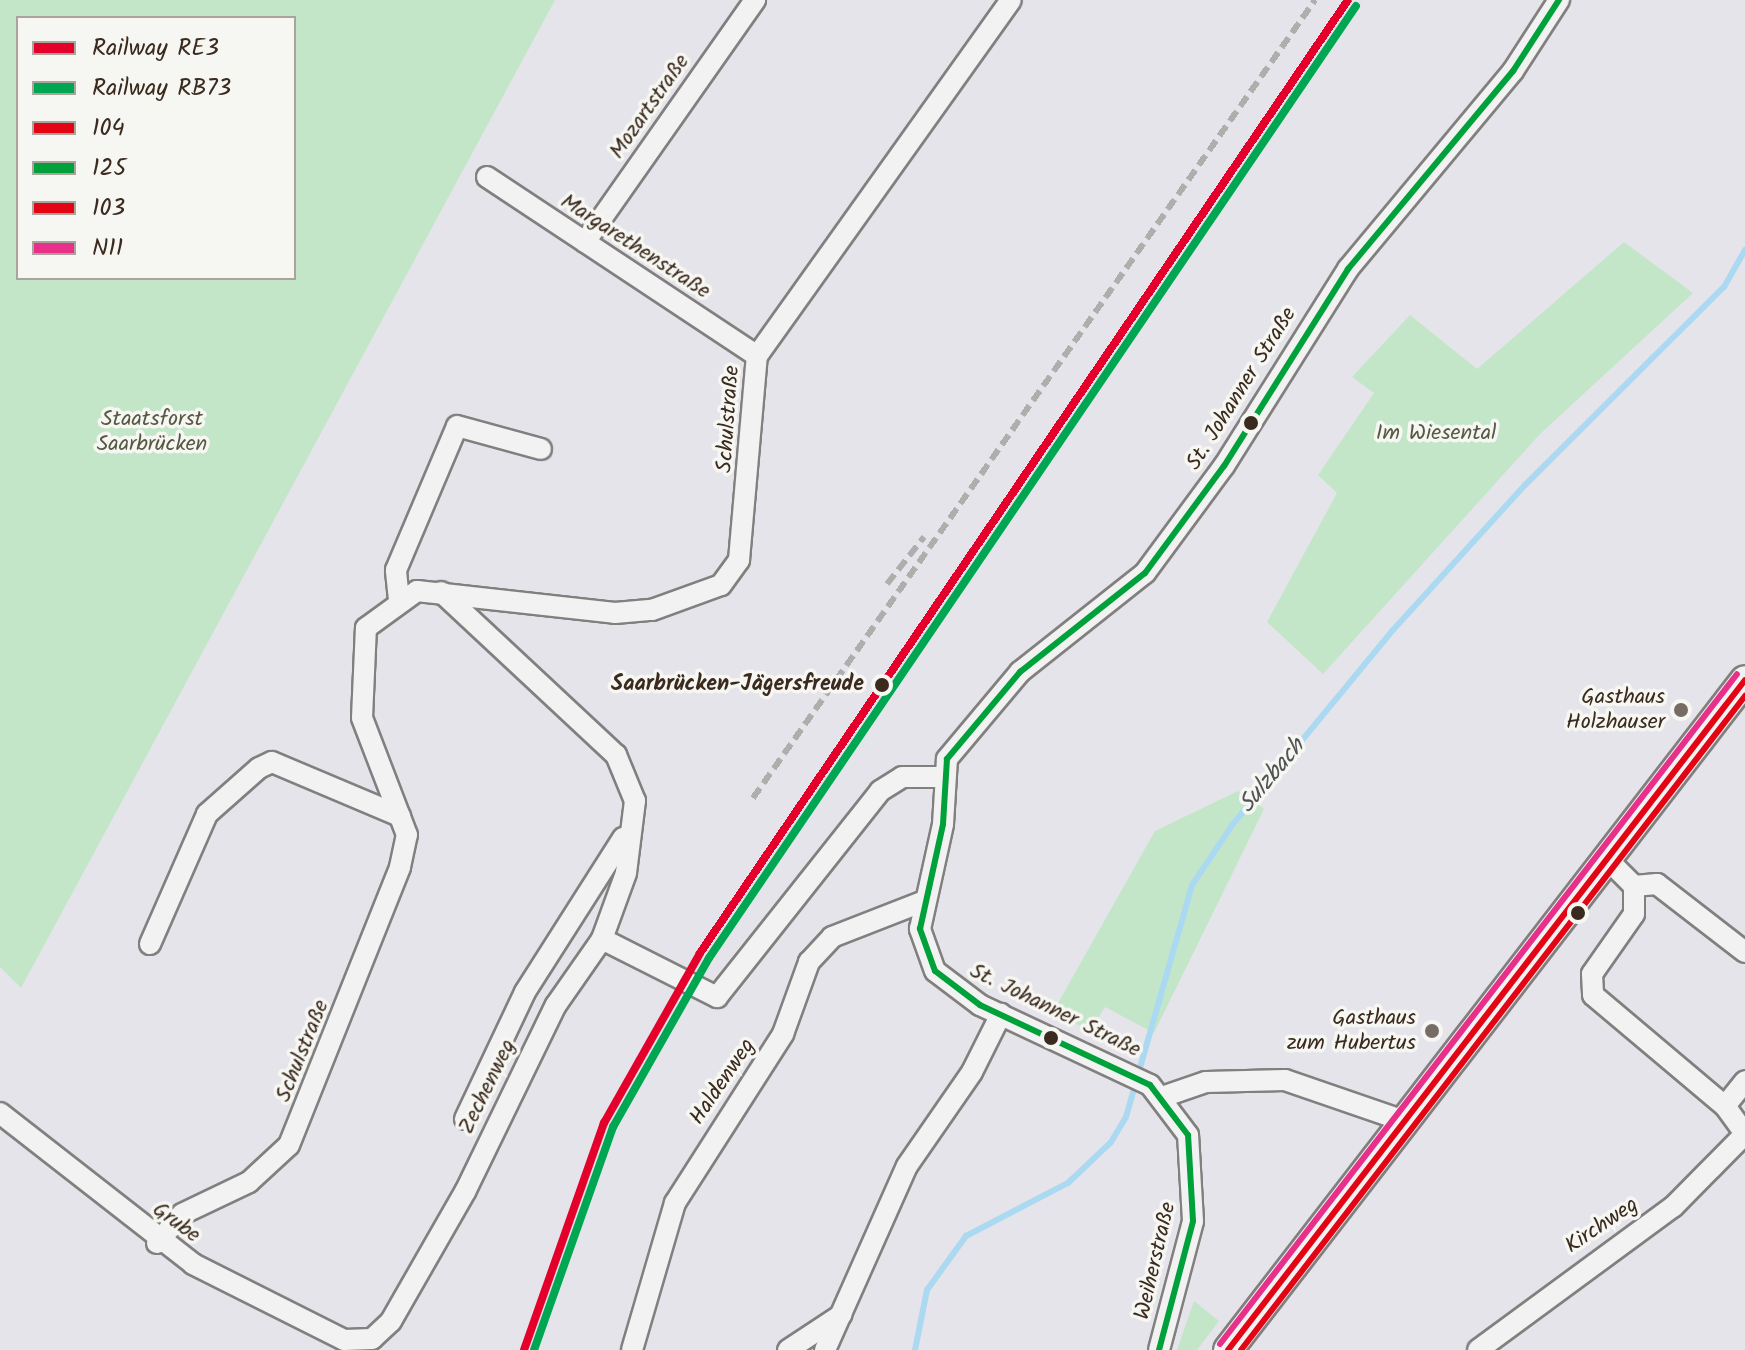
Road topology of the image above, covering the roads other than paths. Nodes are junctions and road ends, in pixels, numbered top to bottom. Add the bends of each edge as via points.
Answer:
1 (755, 0) edge
2 (1011, 0) edge
3 (1559, 0) edge
4 (487, 177) dead end
5 (585, 242) junction
6 (757, 356) junction
7 (541, 449) dead end
8 (441, 592) junction
9 (399, 600) junction
10 (1740, 686) edge
11 (943, 777) junction
12 (400, 816) junction
13 (632, 820) junction
14 (1608, 860) junction
15 (1634, 886) junction
16 (922, 902) junction
17 (150, 944) dead end
18 (610, 944) junction
19 (1745, 952) edge
20 (1001, 1014) junction
21 (1745, 1081) edge
22 (1157, 1091) junction
23 (1725, 1106) junction
24 (0, 1113) edge
25 (465, 1119) dead end
26 (1404, 1121) junction
27 (1745, 1134) edge
28 (157, 1243) junction
29 (844, 1312) junction
30 (344, 1340) joint
31 (632, 1350) edge
32 (788, 1350) edge
33 (825, 1350) edge
34 (1159, 1350) edge
35 (1228, 1350) edge
36 (1478, 1350) edge

1 - 5 street, Mozartstraße
2 - 6 street, Schulstraße
3 - 11 street, St. Johanner Straße via 1513,71 1348,269 1224,466 1145,573 1020,672 960,739
4 - 5 street, Margarethenstraße
5 - 6 street, Margarethenstraße
6 - 8 street, Schulstraße via 739,560 721,585 652,610 615,613
7 - 9 street via 457,426 396,570
8 - 9 street, Schulstraße
8 - 13 street, Zechenweg via 616,755 631,782
9 - 12 street, Schulstraße via 366,628 359,676 370,746
10 - 14 main road
11 - 16 street, St. Johanner Straße via 943,824
11 - 18 street via 902,777 880,791 727,991 704,997
12 - 17 street via 272,762 259,768 207,814
12 - 28 street, Schulstraße via 407,835 400,867 289,1145 249,1182 182,1214
13 - 18 street, Zechenweg
13 - 25 street, Zechenweg via 575,924 525,992
14 - 15 street
14 - 26 main road
15 - 19 street via 1657,884
15 - 23 street via 1634,914 1592,974 1593,995
16 - 20 street, St. Johanner Straße via 922,946 935,971
16 - 31 street, Haldenweg via 832,937 809,962 783,1034 675,1203
18 - 30 street, Zechenweg via 556,1005 403,1302 372,1339
20 - 22 street, St. Johanner Straße
20 - 29 street via 972,1072 907,1166
21 - 23 street
22 - 26 street via 1206,1082 1285,1080
22 - 34 street, Weiherstraße via 1188,1135 1193,1221
23 - 27 street
24 - 28 street, Grube
26 - 35 main road
27 - 36 street, Kirchweg via 1673,1207
28 - 30 street, Grube
29 - 32 street
29 - 33 street

